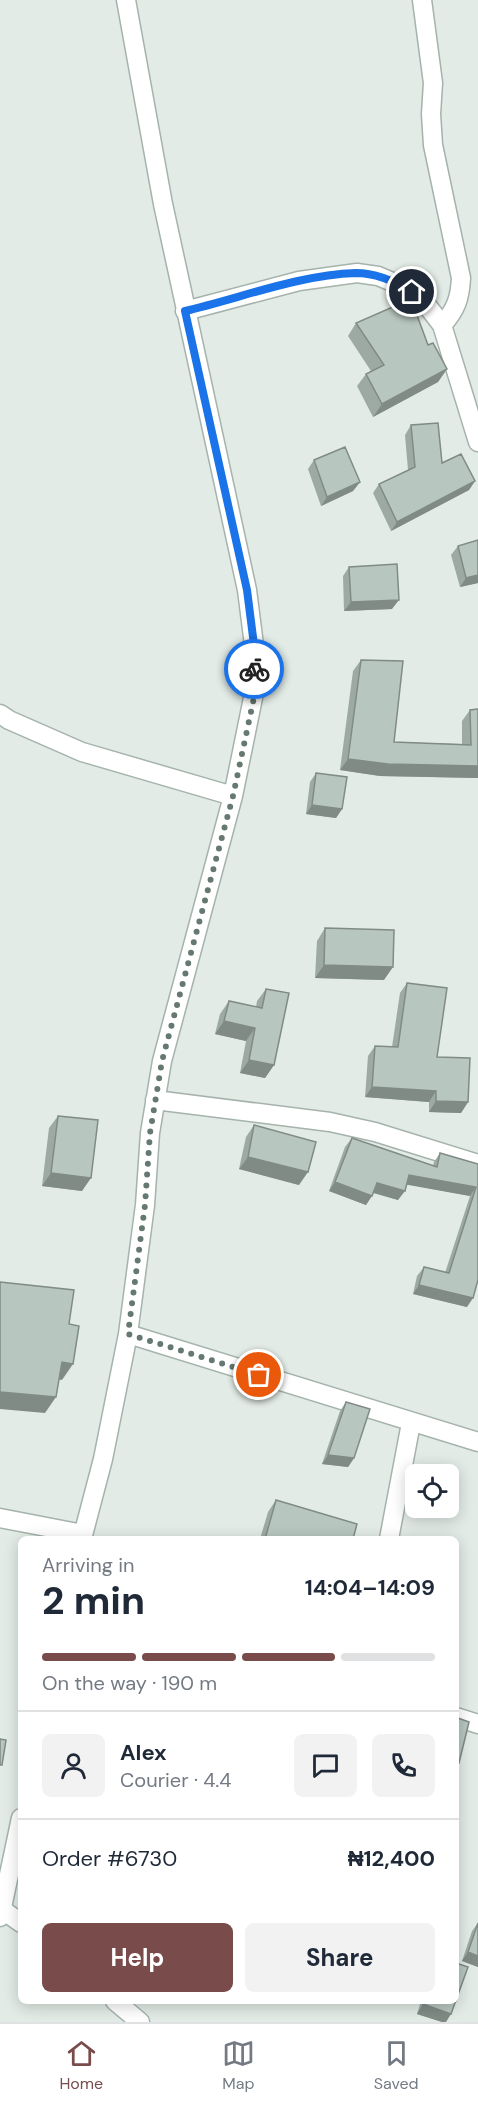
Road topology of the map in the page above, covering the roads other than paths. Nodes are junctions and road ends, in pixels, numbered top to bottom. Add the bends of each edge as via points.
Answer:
1 (126, 0) edge
2 (422, 0) edge
3 (185, 311) junction
4 (442, 325) junction
5 (478, 442) edge
6 (0, 714) edge
7 (233, 796) junction
8 (155, 1100) junction
9 (478, 1164) edge
10 (128, 1334) junction
11 (411, 1423) junction
12 (478, 1442) edge
13 (0, 1518) edge
14 (82, 1536) edge
15 (390, 1536) edge
16 (459, 1718) edge
17 (478, 1724) edge
18 (18, 1832) edge
19 (1, 1912) edge
20 (18, 1921) edge
21 (119, 2004) edge
22 (140, 2022) edge

1 - 3 street
2 - 4 street via 433,83 433,145 461,278 454,313
3 - 4 street via 299,281 357,273 402,286 422,299
3 - 7 street via 247,590 254,645 255,693
4 - 5 street
6 - 7 street via 82,752
7 - 8 street
8 - 9 street via 330,1122 375,1131
8 - 10 street
10 - 11 street
10 - 14 street via 103,1459
11 - 12 street
11 - 15 street
13 - 14 street
16 - 17 street
18 - 19 street
19 - 20 street
21 - 22 street

